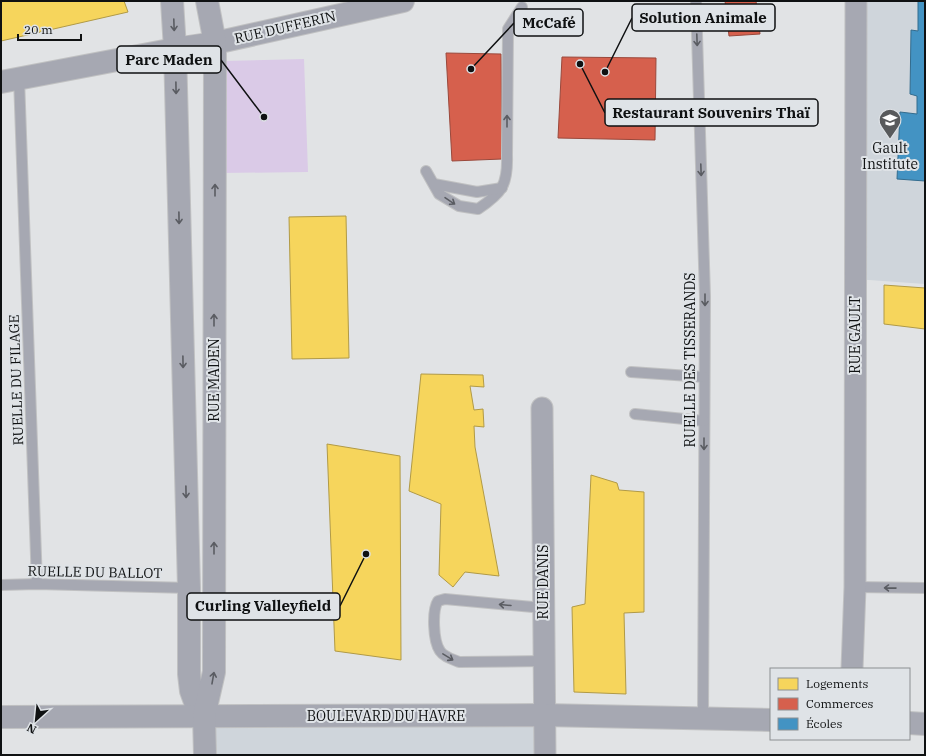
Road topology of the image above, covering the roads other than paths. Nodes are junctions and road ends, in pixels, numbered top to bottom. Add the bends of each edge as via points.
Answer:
1 (172, 1) edge
2 (207, 1) edge
3 (403, 1) edge
4 (696, 1) edge
5 (856, 1) edge
6 (522, 7) dead end
7 (215, 43) junction
8 (175, 49) junction
9 (10, 80) edge
10 (426, 171) dead end
11 (434, 184) junction
12 (502, 188) junction
13 (630, 372) dead end
14 (704, 377) junction
15 (542, 408) dead end
16 (635, 414) dead end
17 (704, 422) junction
18 (37, 584) junction
19 (1, 585) edge
20 (189, 588) junction
21 (855, 588) junction
22 (925, 588) edge
23 (544, 608) junction
24 (544, 661) junction
25 (852, 668) edge
26 (544, 715) junction
27 (204, 716) junction
28 (1, 717) edge
29 (703, 719) junction
30 (770, 720) edge
31 (910, 723) edge
32 (925, 724) edge
33 (205, 755) edge
34 (545, 755) edge

1 -> 8 street, RUE MADEN
2 - 7 street, RUE MADEN
3 - 7 street, RUE DUFFERIN
4 -> 14 lane, RUELLE DES TISSERANDS via 705,297
5 - 21 street, RUE GAULT
12 -> 6 lane via 508,173 508,29
7 - 8 street, RUE DUFFERIN
27 -> 7 street, RUE MADEN via 214,672
8 - 9 street, RUE DUFFERIN
8 -> 20 street, RUE MADEN
9 - 18 lane, RUELLE DU FILAGE
10 - 11 lane
11 - 12 lane via 477,192
11 -> 12 lane via 440,194 458,206 478,209 494,198
13 - 14 lane
14 - 17 lane, RUELLE DES TISSERANDS
15 - 23 street, RUE DANIS
16 - 17 lane
17 -> 29 lane, RUELLE DES TISSERANDS
18 - 19 lane, RUELLE DU BALLOT
18 - 20 lane, RUELLE DU BALLOT
20 - 27 street, RUE MADEN via 190,685 195,702
22 -> 21 lane
21 - 25 street, RUE GAULT
23 - 24 street, RUE DANIS
23 -> 24 lane via 445,599 438,601 434,606 434,635 439,650 448,658 459,662
24 - 26 street, RUE DANIS
26 - 27 street, BOULEVARD DU HAVRE
26 - 29 street, BOULEVARD DU HAVRE
26 - 34 street, RUE DANIS
27 - 28 street, BOULEVARD DU HAVRE
27 - 33 street, RUE MADEN
29 - 30 street, BOULEVARD DU HAVRE
31 - 32 street

